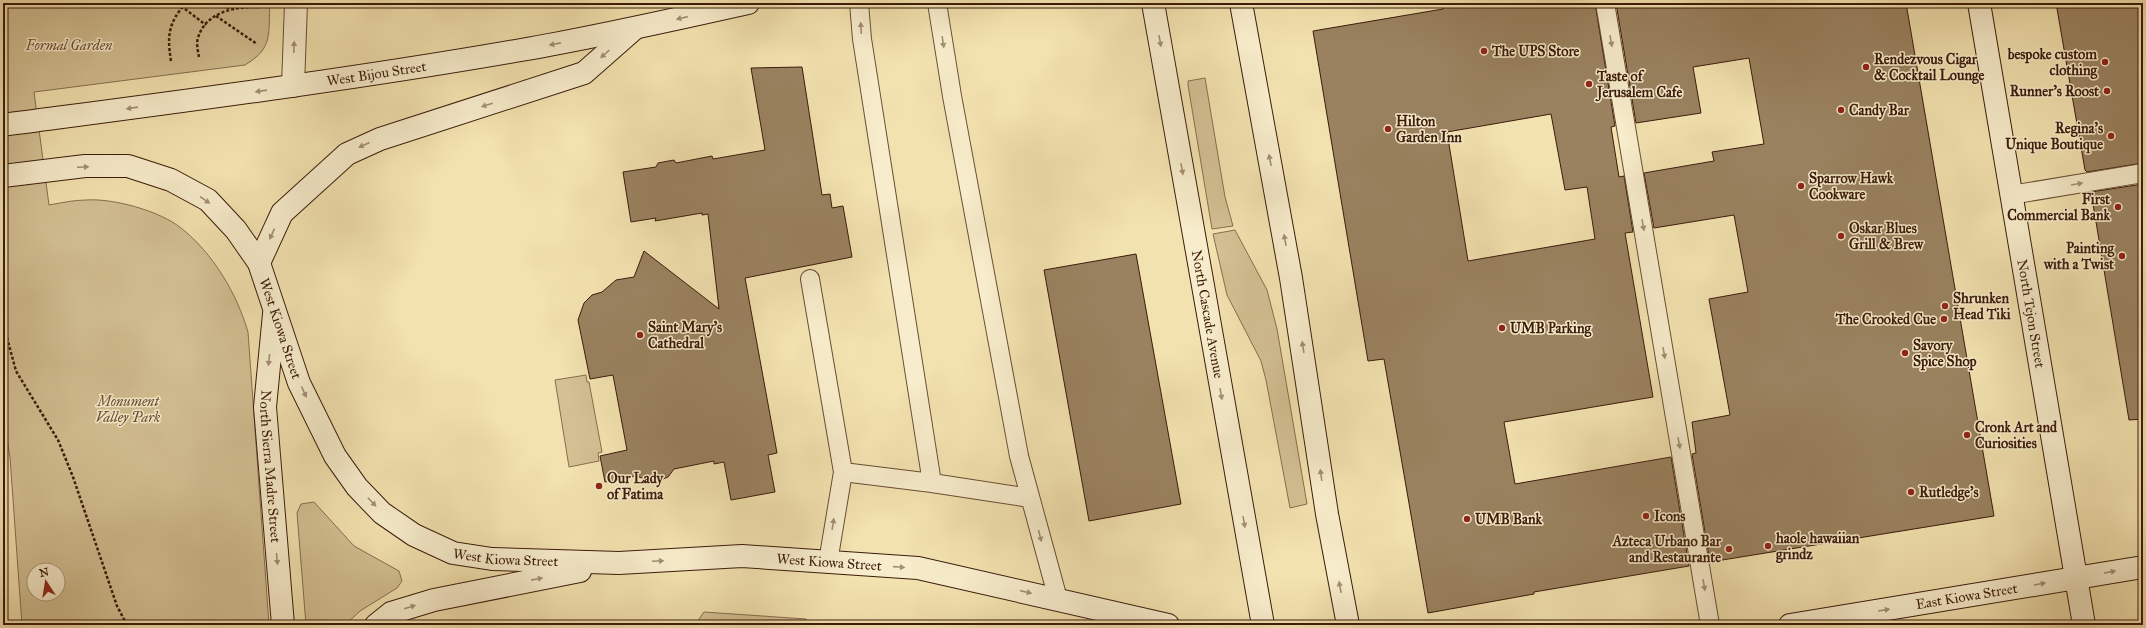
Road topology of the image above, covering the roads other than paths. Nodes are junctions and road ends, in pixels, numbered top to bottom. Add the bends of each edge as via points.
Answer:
1 (296, 3) edge
2 (748, 3) edge
3 (859, 3) edge
4 (937, 3) edge
5 (1153, 3) edge
6 (1241, 3) edge
7 (1605, 3) edge
8 (1979, 3) edge
9 (726, 5) edge
10 (634, 28) junction
11 (292, 86) junction
12 (3, 125) edge
13 (2143, 172) edge
14 (3, 176) edge
15 (2011, 195) junction
16 (259, 263) junction
17 (810, 279) dead end
18 (275, 307) junction
19 (842, 472) junction
20 (932, 483) junction
21 (1030, 498) junction
22 (828, 562) junction
23 (619, 563) junction
24 (2143, 567) edge
25 (2076, 578) junction
26 (1058, 599) junction
27 (283, 625) edge
28 (376, 625) edge
29 (1168, 625) edge
30 (1262, 625) edge
31 (1348, 625) edge
32 (1710, 625) edge
33 (1790, 625) edge
34 (2084, 625) edge

11 -> 1 main road
2 - 9 main road, West Bijou Street
20 -> 3 lane via 864,52
4 -> 21 lane via 1019,456
5 -> 30 main road, North Cascade Avenue
31 -> 6 main road via 1327,514 1291,278
7 -> 32 lane
8 - 15 main road, North Tejon Street
9 -> 10 main road, West Bijou Street
10 -> 11 main road, West Bijou Street via 522,50
10 -> 16 main road via 584,73 380,139 346,154 282,213
11 -> 12 main road, West Bijou Street
15 -> 13 lane
14 -> 16 main road, West Kiowa Street via 85,166 128,166 171,180 208,200 236,230
15 - 25 main road, North Tejon Street
16 - 18 main road, West Kiowa Street
17 - 19 lane
18 -> 23 main road, West Kiowa Street via 300,383 331,450 357,487 382,513 414,535 453,553 492,560
18 -> 27 main road, North Sierra Madre Street via 264,407
19 - 20 lane
22 -> 19 lane
20 - 21 lane
21 -> 26 lane
23 -> 22 main road, West Kiowa Street via 742,556
22 -> 26 main road, West Kiowa Street via 918,568
28 -> 23 main road via 391,613 434,600
25 -> 24 main road, East Kiowa Street
33 -> 25 main road, East Kiowa Street
25 - 34 main road, North Tejon Street
26 - 29 main road, West Kiowa Street

